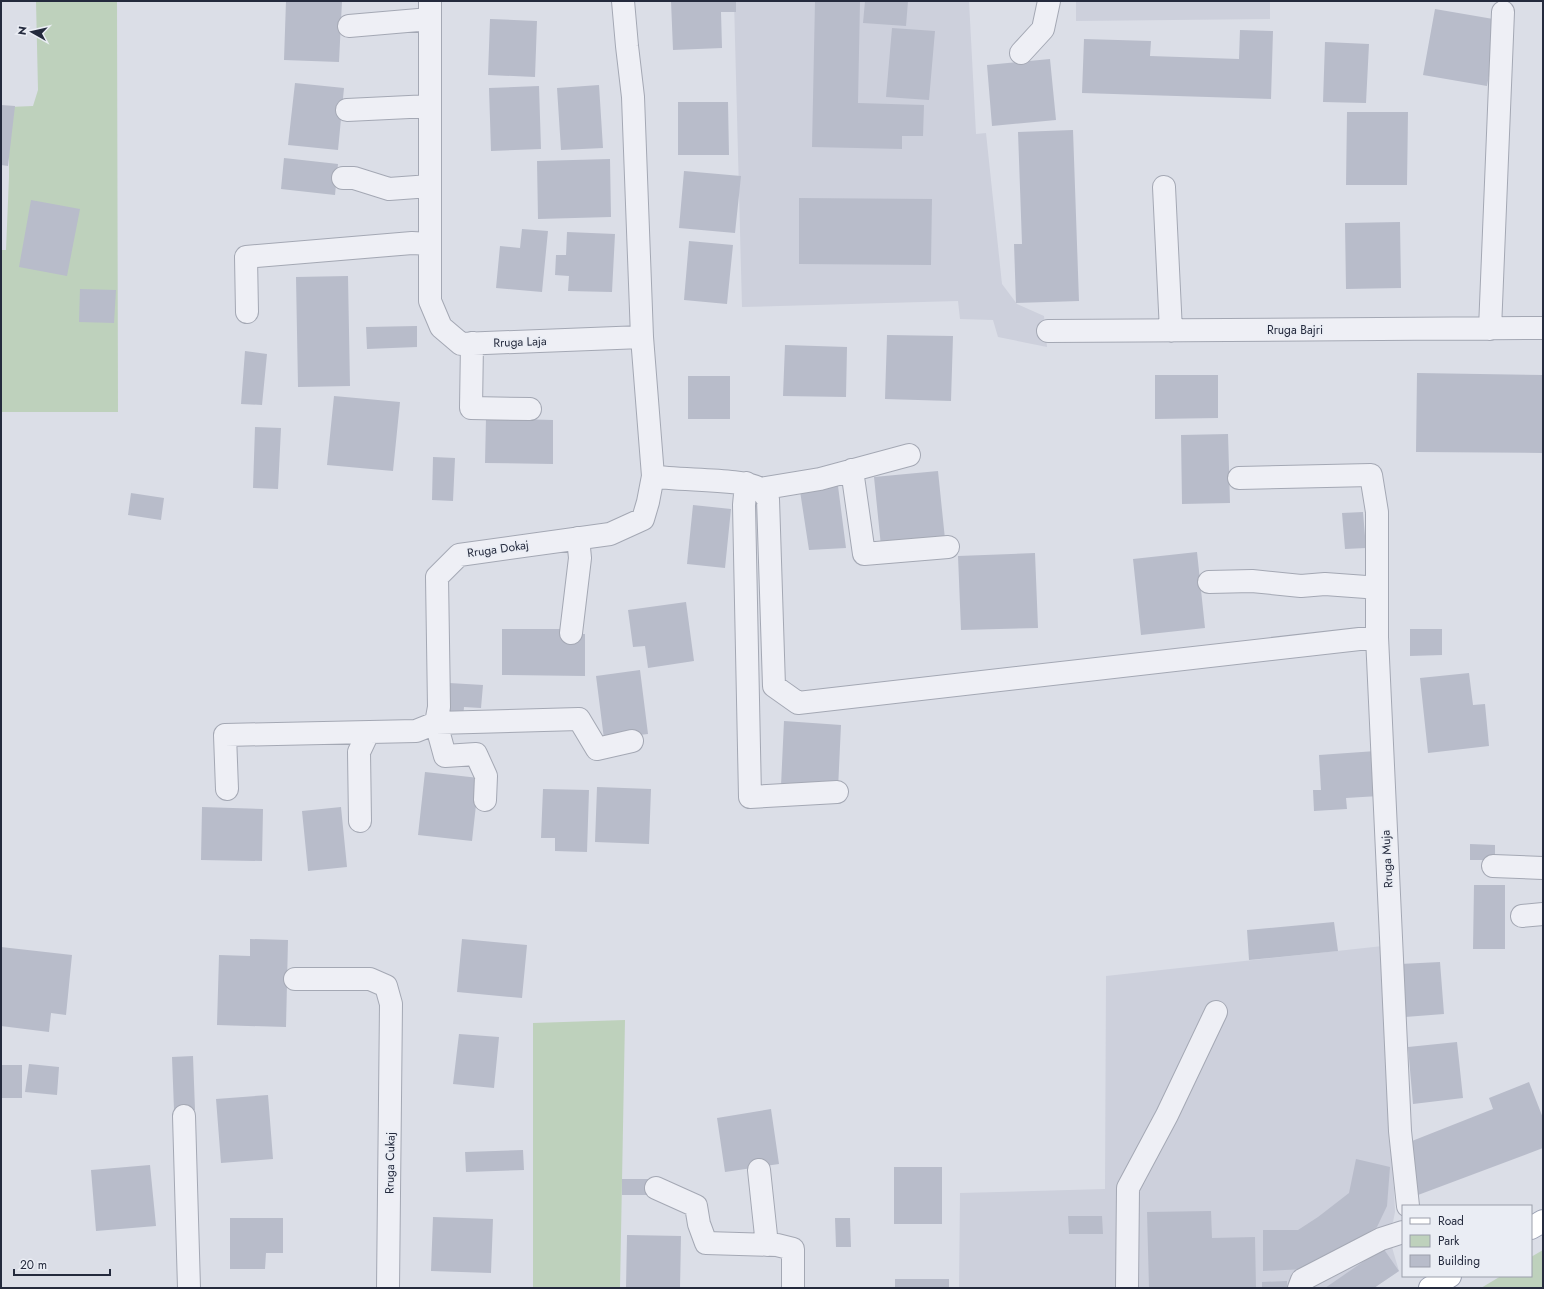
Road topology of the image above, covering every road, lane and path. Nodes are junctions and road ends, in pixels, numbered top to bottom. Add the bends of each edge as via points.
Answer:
1 (623, 1) edge
2 (1049, 1) edge
3 (430, 10) edge
4 (1503, 12) dead end
5 (349, 26) dead end
6 (1020, 53) dead end
7 (430, 106) junction
8 (347, 110) dead end
9 (343, 178) dead end
10 (430, 186) junction
11 (1164, 187) dead end
12 (430, 244) junction
13 (247, 312) dead end
14 (1543, 328) edge
15 (1490, 329) junction
16 (1048, 331) dead end
17 (1171, 331) junction
18 (642, 337) junction
19 (472, 343) junction
20 (530, 409) dead end
21 (909, 455) dead end
22 (852, 470) junction
23 (653, 476) junction
24 (1239, 478) dead end
25 (758, 490) junction
26 (578, 538) junction
27 (948, 547) dead end
28 (1209, 582) dead end
29 (1377, 590) junction
30 (571, 633) dead end
31 (1377, 637) junction
32 (436, 723) junction
33 (368, 732) junction
34 (632, 741) dead end
35 (227, 789) dead end
36 (837, 792) dead end
37 (485, 800) dead end
38 (360, 821) dead end
39 (1493, 866) dead end
40 (1543, 868) edge
41 (1543, 914) edge
42 (1522, 916) dead end
43 (295, 979) dead end
44 (1216, 1012) dead end
45 (184, 1116) dead end
46 (759, 1170) dead end
47 (656, 1188) dead end
48 (1408, 1205) edge
49 (1543, 1221) edge
50 (1532, 1227) edge
51 (1402, 1232) edge
52 (767, 1245) junction
53 (189, 1288) edge
54 (388, 1288) edge
55 (793, 1288) edge
56 (1127, 1288) edge
57 (1299, 1288) edge

1 - 18 street via 633,97
2 - 6 street via 1043,29
3 - 5 street
3 - 7 street, Rruga Laja
4 - 15 street
7 - 8 street
7 - 10 street, Rruga Laja
9 - 10 street via 354,178 389,189
10 - 12 street, Rruga Laja
11 - 17 street
12 - 13 street via 412,243 246,257
12 - 19 street, Rruga Laja via 430,301 441,327 462,344
14 - 15 street, Rruga Bajri
15 - 17 street, Rruga Bajri
16 - 17 street, Rruga Bajri
18 - 19 street, Rruga Laja
18 - 23 street, Rruga Dokaj
19 - 20 street via 471,408
21 - 22 street
22 - 25 street via 820,479
22 - 27 street via 864,554
23 - 25 street
23 - 26 street, Rruga Dokaj via 643,519 610,534
24 - 29 street, Rruga Muja via 1371,475 1377,512
25 - 31 street via 774,686 798,703
25 - 36 street via 744,505 750,797
26 - 30 street via 580,558
26 - 32 street, Rruga Dokaj via 459,555 437,577 439,707
28 - 29 street via 1252,581 1301,586 1325,584
29 - 31 street, Rruga Muja
31 - 48 street, Rruga Muja via 1400,1131
32 - 33 street via 416,731
32 - 34 street via 579,719 597,748
32 - 37 street via 444,756 476,754 486,776
33 - 35 street via 225,735
33 - 38 street via 359,752
39 - 40 street
41 - 42 street
43 - 54 street, Rruga Cukaj via 370,979 386,986 391,1004
44 - 56 street via 1167,1115 1128,1188
45 - 53 street
46 - 52 street
47 - 52 street via 696,1206 706,1243
49 - 50 main road
51 - 57 street via 1381,1239 1302,1280
52 - 55 street via 793,1249

